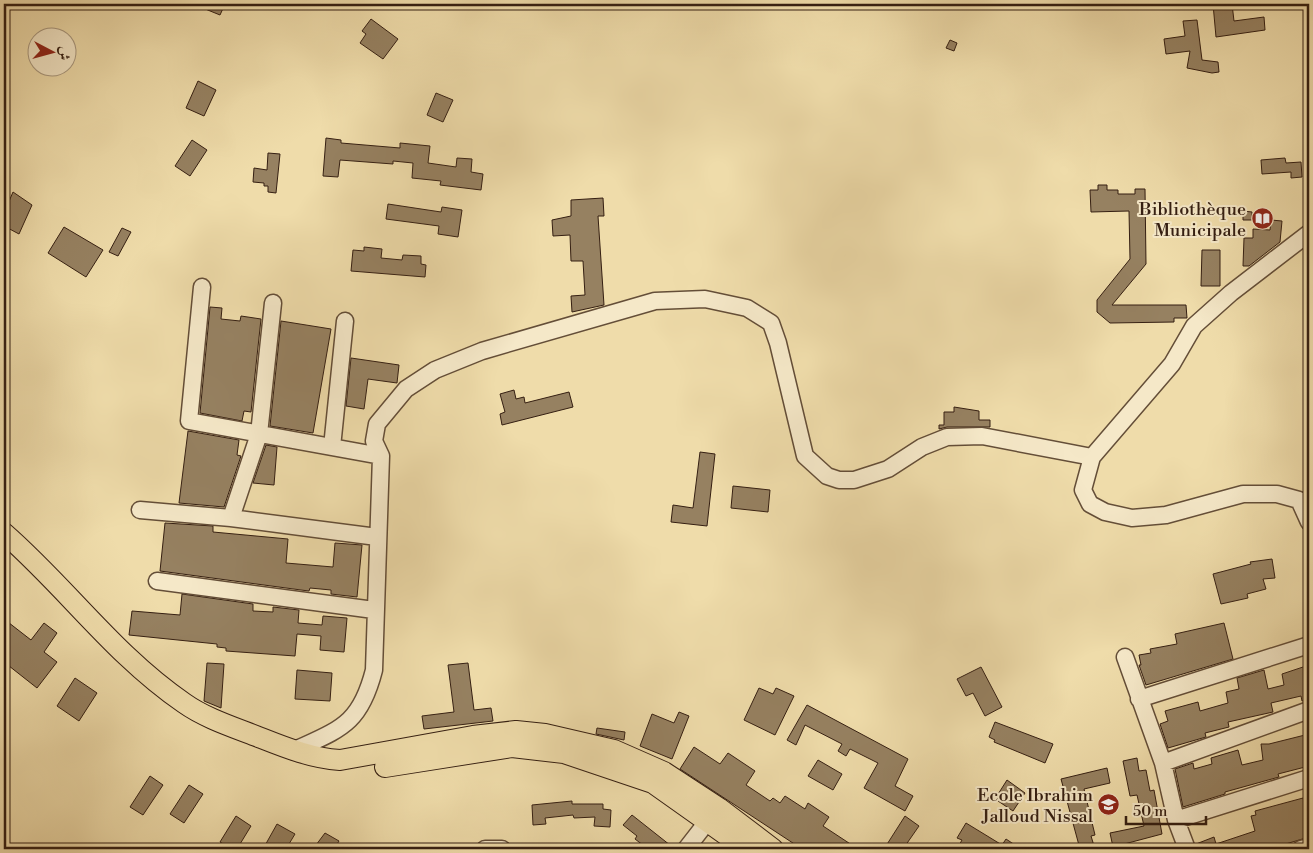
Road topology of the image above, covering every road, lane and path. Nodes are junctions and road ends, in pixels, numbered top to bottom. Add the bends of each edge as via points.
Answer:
1 (1309, 233) edge
2 (202, 287) dead end
3 (273, 304) dead end
4 (345, 321) dead end
5 (259, 434) junction
6 (332, 447) junction
7 (381, 456) junction
8 (1092, 457) junction
9 (140, 510) dead end
10 (230, 518) junction
11 (1309, 522) edge
12 (4, 533) edge
13 (378, 537) junction
14 (4, 543) edge
15 (156, 581) dead end
16 (374, 610) junction
17 (1309, 645) edge
18 (1125, 657) dead end
19 (1139, 699) junction
20 (1309, 710) edge
21 (293, 751) junction
22 (1163, 763) junction
23 (1309, 778) edge
24 (713, 815) junction
25 (1176, 820) junction
26 (1309, 847) edge
27 (485, 849) edge
28 (502, 849) edge
29 (686, 849) edge
30 (746, 849) edge
31 (774, 849) edge
32 (1187, 849) edge
33 (1301, 849) edge

1 - 8 street via 1194,326 1172,364
2 - 5 street via 189,421
3 - 5 street
4 - 6 street
5 - 6 street
5 - 10 street
6 - 7 street
7 - 8 street via 374,441 377,424 406,389 435,370 482,351 655,301 705,299 747,308 771,323 805,456 827,476 839,480 888,469 947,437 982,436
7 - 13 street
8 - 11 street via 1083,490 1090,504 1105,512 1132,518 1166,515 1243,494 1277,494 1299,500
9 - 10 street
10 - 13 street
12 - 21 main road via 123,655 151,679 186,704
13 - 16 street
14 - 24 main road via 118,660 147,684 182,710 290,764 343,771 512,747 540,750 573,756 653,783
15 - 16 street
16 - 21 street via 374,670 369,690 356,715 342,728
17 - 19 street
18 - 19 street
19 - 22 street
20 - 22 street
21 - 24 main road via 320,759 340,760 473,736 516,731 545,734 614,750 656,768
22 - 25 street
23 - 25 street
24 - 29 street
24 - 30 main road
24 - 31 main road
25 - 32 street
26 - 33 street
27 - 28 street

